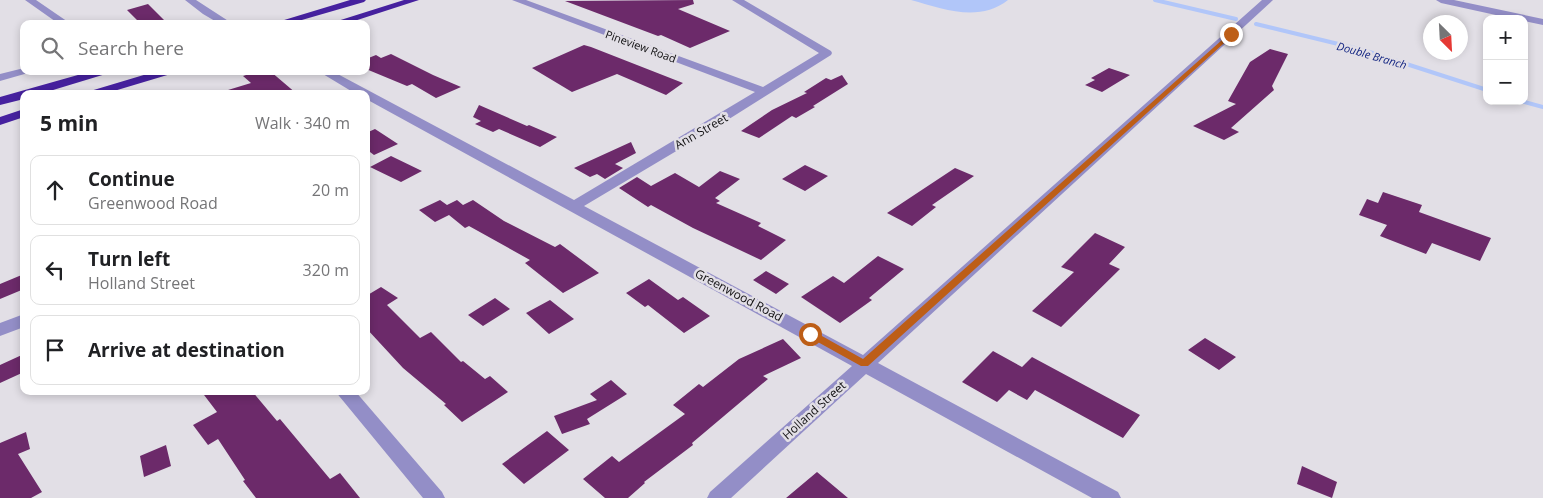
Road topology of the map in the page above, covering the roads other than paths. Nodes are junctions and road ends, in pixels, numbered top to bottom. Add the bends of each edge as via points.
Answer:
1 (30, 0) edge
2 (190, 0) edge
3 (360, 0) edge
4 (368, 0) edge
5 (414, 0) edge
6 (517, 0) edge
7 (737, 0) edge
8 (1268, 0) edge
9 (1441, 0) edge
10 (60, 20) edge
11 (221, 20) edge
12 (290, 20) edge
13 (310, 20) edge
14 (346, 20) edge
15 (1543, 22) edge
16 (20, 72) edge
17 (91, 75) edge
18 (140, 75) edge
19 (156, 75) edge
20 (330, 75) edge
21 (0, 78) edge
22 (39, 90) edge
23 (96, 90) edge
24 (105, 90) edge
25 (359, 90) edge
26 (765, 92) junction
27 (20, 95) edge
28 (370, 96) edge
29 (0, 101) edge
30 (20, 115) edge
31 (0, 121) edge
32 (574, 206) junction
33 (20, 322) edge
34 (0, 330) edge
35 (864, 364) junction
36 (347, 395) edge
37 (435, 498) edge
38 (717, 498) edge
39 (1111, 498) edge

1 - 10 street
2 - 11 street
3 - 12 highway
4 - 13 highway
5 - 14 highway
6 - 26 street, Pineview Road
7 - 26 street, Ann Street via 827,53
8 - 35 street, Holland Street
9 - 15 street
16 - 21 street
17 - 22 highway
18 - 23 highway
19 - 24 highway
20 - 25 street, Greenwood Road
26 - 32 street, Ann Street
27 - 29 highway
28 - 32 street, Greenwood Road
30 - 31 highway
32 - 35 street, Greenwood Road
33 - 34 street
35 - 38 street, Holland Street
35 - 39 street, Greenwood Road
36 - 37 street

